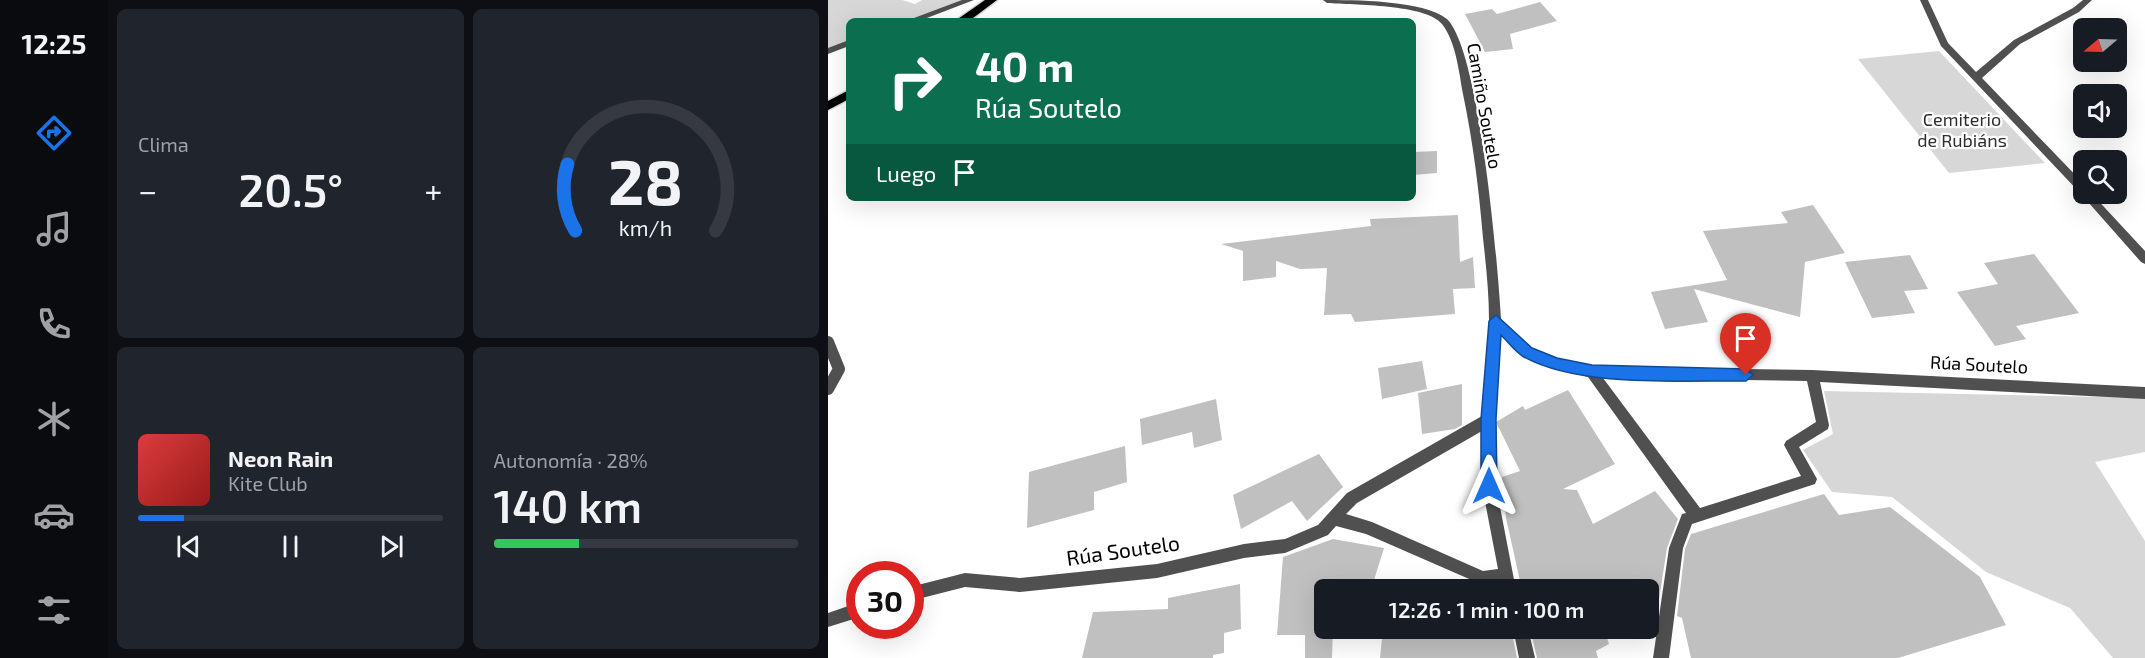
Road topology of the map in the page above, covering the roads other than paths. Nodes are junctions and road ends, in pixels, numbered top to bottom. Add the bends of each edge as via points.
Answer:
1 (970, 0) edge
2 (992, 0) edge
3 (1327, 0) edge
4 (1924, 0) edge
5 (2088, 0) edge
6 (919, 18) edge
7 (965, 18) edge
8 (846, 44) edge
9 (828, 51) edge
10 (1977, 77) junction
11 (846, 96) edge
12 (828, 106) edge
13 (2073, 179) edge
14 (2096, 204) edge
15 (2145, 259) edge
16 (1496, 321) junction
17 (828, 342) edge
18 (1592, 372) junction
19 (1812, 376) junction
20 (828, 389) edge
21 (2145, 393) edge
22 (1488, 419) junction
23 (1697, 516) junction
24 (1334, 518) junction
25 (1489, 579) edge
26 (1507, 579) edge
27 (924, 590) edge
28 (846, 614) edge
29 (828, 620) edge
30 (1523, 639) edge
31 (1527, 658) edge
32 (1661, 658) edge

1 - 6 street
2 - 7 main road
3 - 16 street, Camiño Soutelo via 1429,10 1445,22 1455,37 1474,122
4 - 10 street via 1944,44
5 - 10 street via 2018,42
8 - 9 street
10 - 13 street
11 - 12 main road
14 - 15 street
16 - 18 street, Rúa Soutelo via 1527,352
16 - 22 street
17 - 20 lane via 839,369
18 - 19 street, Rúa Soutelo
18 - 23 street
19 - 21 street, Rúa Soutelo
19 - 23 street via 1823,425 1791,446 1810,479
22 - 24 street, Rúa Soutelo via 1352,498
22 - 26 street via 1489,486
23 - 32 street via 1687,519 1676,549
24 - 25 street via 1367,527
24 - 27 street, Rúa Soutelo via 1323,530 1285,546 1244,551 1156,572 1020,585 965,580
28 - 29 street
30 - 31 street

